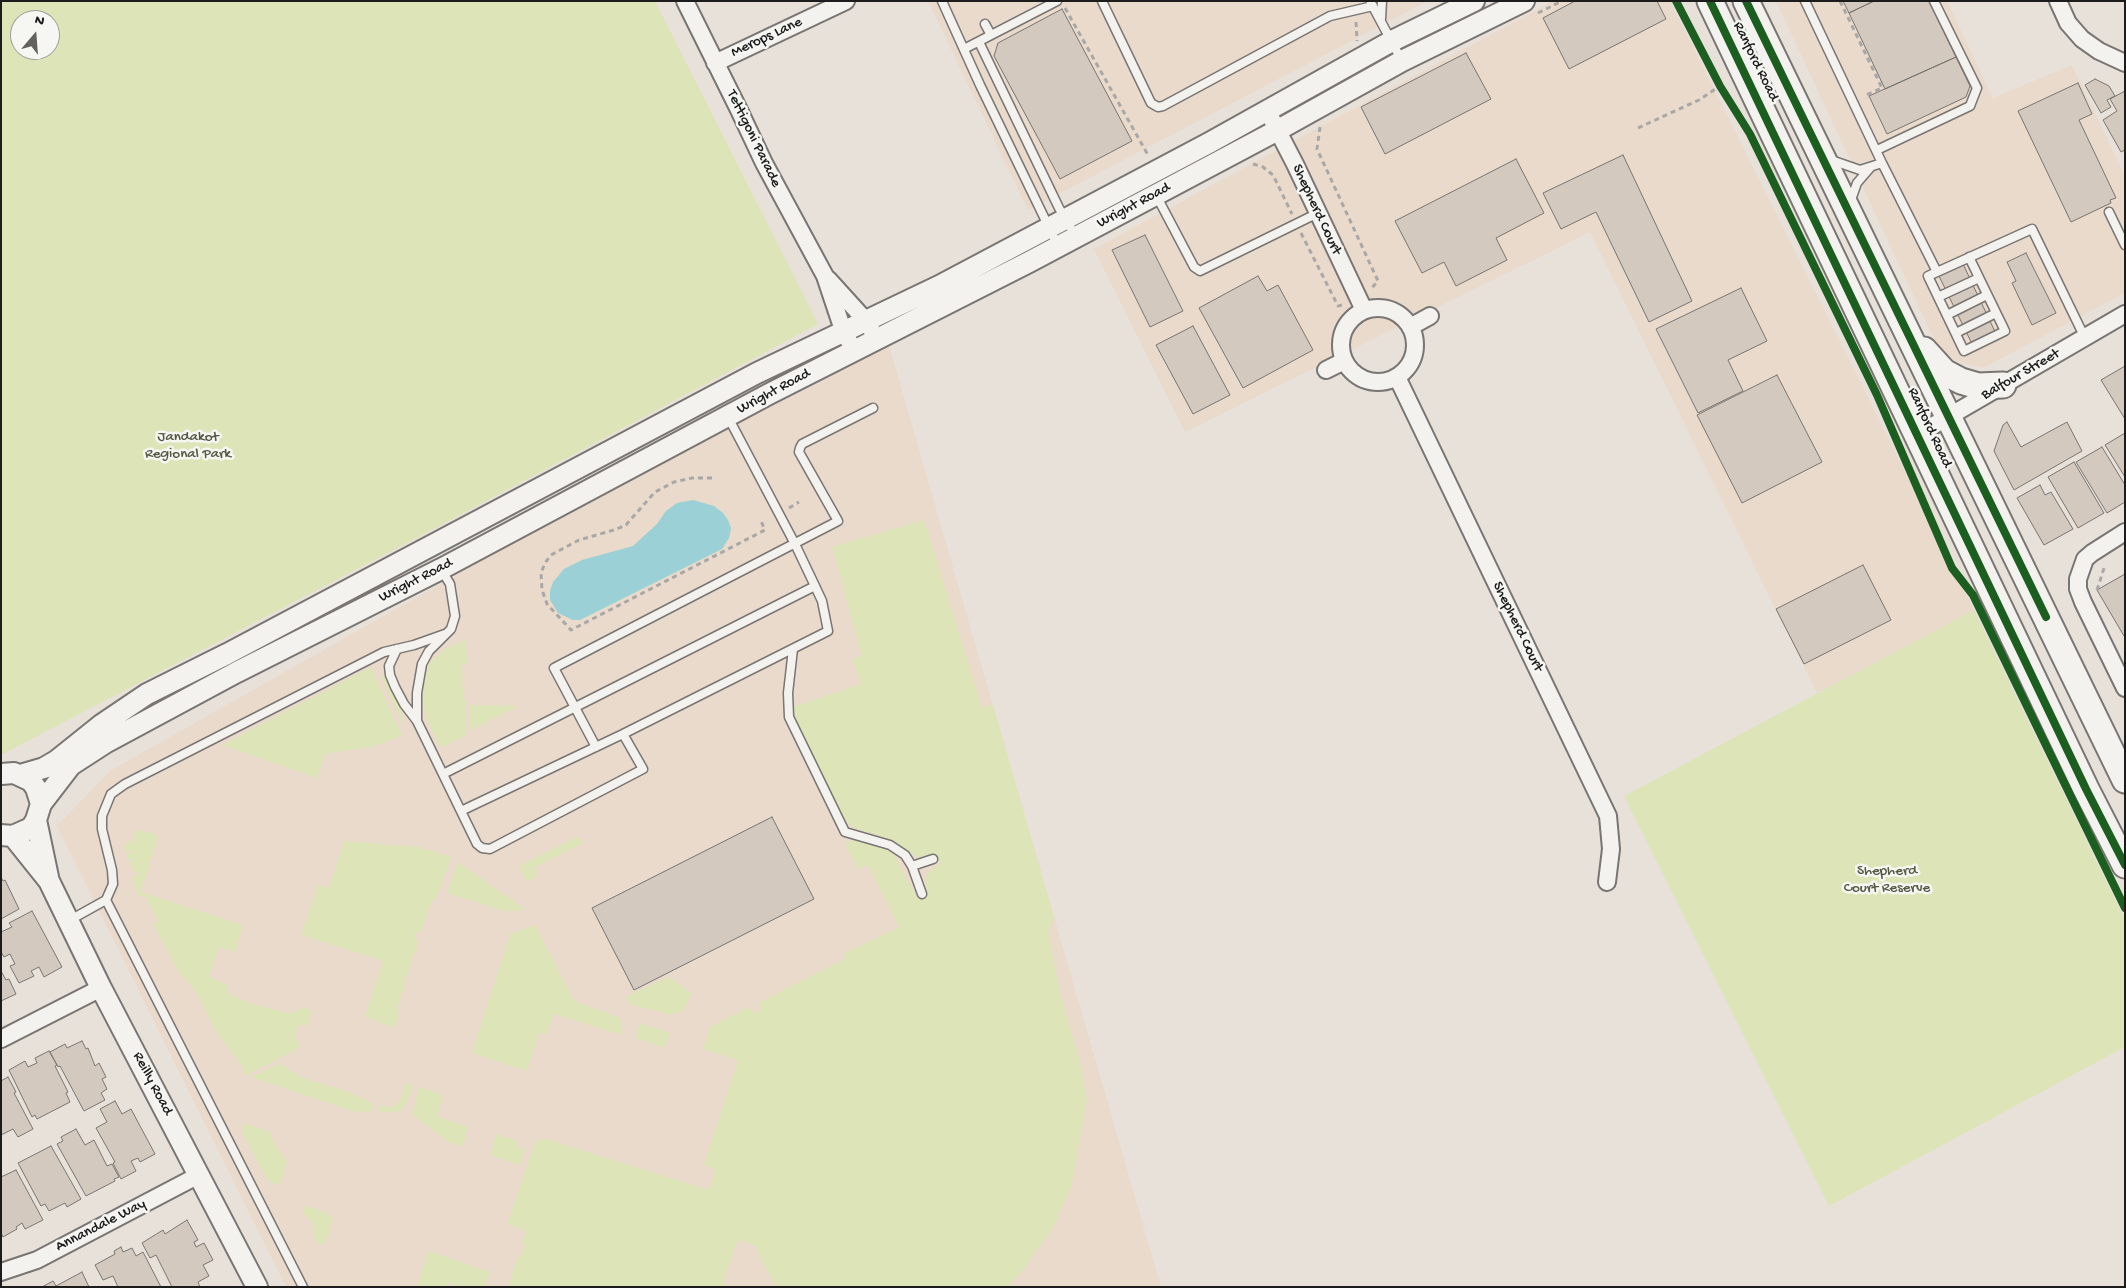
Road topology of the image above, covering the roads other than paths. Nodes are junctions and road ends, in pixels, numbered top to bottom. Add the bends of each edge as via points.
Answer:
1 (685, 1) edge
2 (846, 1) edge
3 (942, 1) edge
4 (1057, 1) edge
5 (1102, 1) edge
6 (1382, 1) edge
7 (1474, 1) edge
8 (1710, 1) edge
9 (1746, 1) edge
10 (1805, 1) edge
11 (1934, 1) edge
12 (2058, 1) edge
13 (1372, 4) edge
14 (1530, 8) edge
15 (1381, 20) junction
16 (985, 24) dead end
17 (991, 35) junction
18 (1392, 41) junction
19 (979, 42) junction
20 (964, 49) junction
21 (1402, 61) junction
22 (715, 62) junction
23 (2125, 62) edge
24 (1267, 110) junction
25 (1278, 130) junction
26 (1818, 148) junction
27 (1877, 150) junction
28 (1882, 163) junction
29 (1872, 167) junction
30 (1156, 194) junction
31 (2109, 212) dead end
32 (1318, 213) junction
33 (1851, 216) junction
34 (1057, 224) junction
35 (1076, 237) junction
36 (2125, 245) edge
37 (1058, 246) junction
38 (1969, 257) junction
39 (1937, 272) junction
40 (825, 276) junction
41 (1979, 278) junction
42 (1987, 295) junction
43 (1938, 297) junction
44 (1362, 305) junction
45 (1996, 313) junction
46 (2125, 314) edge
47 (1947, 315) junction
48 (1430, 316) dead end
49 (867, 322) junction
50 (1410, 326) junction
51 (844, 333) junction
52 (1956, 334) junction
53 (1910, 336) junction
54 (2085, 338) junction
55 (877, 340) junction
56 (855, 351) junction
57 (1344, 361) junction
58 (1326, 370) dead end
59 (1397, 377) junction
60 (2003, 385) junction
61 (715, 395) junction
62 (873, 408) dead end
63 (1949, 416) junction
64 (728, 417) junction
65 (1918, 434) junction
66 (2125, 532) edge
67 (795, 544) junction
68 (421, 551) junction
69 (435, 572) junction
70 (815, 586) junction
71 (445, 634) junction
72 (397, 649) junction
73 (793, 649) junction
74 (2125, 688) edge
75 (576, 707) junction
76 (417, 722) junction
77 (623, 734) junction
78 (596, 746) junction
79 (10, 774) edge
80 (443, 774) junction
81 (2125, 780) edge
82 (461, 811) junction
83 (39, 812) junction
84 (7, 835) edge
85 (933, 858) dead end
86 (2125, 865) edge
87 (912, 866) junction
88 (49, 881) junction
89 (1607, 882) dead end
90 (922, 894) dead end
91 (106, 900) junction
92 (68, 921) junction
93 (101, 988) junction
94 (1, 1039) edge
95 (199, 1175) junction
96 (1, 1272) edge
97 (256, 1287) edge
98 (303, 1287) edge

1 - 22 street, Tettigoni Parade
2 - 22 street, Merops Lane
3 - 20 lane
4 - 17 lane
5 - 13 lane via 1151,103 1158,107 1330,16
6 - 15 lane
7 - 18 street, Wright Road
8 - 65 main road, Ranford Road
9 - 26 main road, Ranford Road
10 - 27 lane
11 - 27 lane via 1977,88 1970,106
12 - 23 street via 2068,23 2082,39 2099,51
13 - 15 lane
14 - 21 street, Wright Road
15 - 18 lane
16 - 17 lane
17 - 19 lane
18 - 21 lane
18 - 24 street, Wright Road
19 - 20 lane
19 - 34 lane
20 - 34 lane
21 - 25 street, Wright Road
22 - 40 street, Tettigoni Parade via 764,164
24 - 25 street, Shepherd Court
24 - 34 street, Wright Road
25 - 30 street, Wright Road
25 - 32 street, Shepherd Court
26 - 29 lane via 1830,160 1844,166 1860,170
26 - 33 main road, Ranford Road
27 - 28 lane
28 - 29 lane
28 - 39 lane
29 - 33 lane via 1852,192
30 - 32 lane via 1194,267 1200,271
30 - 35 street, Wright Road
31 - 36 lane
32 - 44 street, Shepherd Court
33 - 53 main road, Ranford Road
34 - 35 lane
34 - 37 lane
34 - 49 street, Wright Road
35 - 37 street, Wright Road
37 - 55 street, Wright Road
38 - 39 lane
38 - 41 lane
38 - 54 lane via 2032,229
39 - 43 lane via 1928,276
40 - 49 street, Tettigoni Parade
40 - 51 street, Tettigoni Parade
41 - 42 lane
41 - 43 lane
42 - 45 lane
42 - 47 lane
43 - 47 lane
44 - 50 street via 1400,314
44 - 57 street via 1343,331 1340,349
45 - 52 lane
45 - 52 lane via 2005,331 1964,351
46 - 54 street, Balfour Street
47 - 52 lane
48 - 50 street
49 - 51 street, Wright Road
49 - 55 street, Tettigoni Parade
50 - 59 street via 1414,334 1413,359
51 - 56 street, Tettigoni Parade
51 - 61 street, Wright Road
53 - 60 main road via 1944,372 1961,381 1978,386
53 - 63 main road, Ranford Road
54 - 60 street, Balfour Street
55 - 56 street, Wright Road
56 - 64 street, Wright Road
57 - 58 street
57 - 59 street via 1351,372 1373,382
59 - 89 street, Shepherd Court via 1608,816 1611,849
60 - 63 street, Balfour Street
61 - 64 street
61 - 68 street, Wright Road
62 - 67 lane via 802,444 799,452 838,521
63 - 65 street, Balfour Street
63 - 81 main road, Ranford Road
64 - 67 lane
64 - 69 street, Wright Road
65 - 86 main road, Ranford Road
66 - 74 street via 2086,559 2078,579 2078,589
67 - 70 lane
67 - 75 lane via 554,668
68 - 69 street
68 - 79 street, Wright Road via 147,694 44,768
69 - 71 lane via 450,584 455,616
69 - 83 street, Wright Road via 237,672 95,749 71,765
70 - 73 lane via 822,601 828,632
70 - 75 lane
71 - 72 lane
71 - 76 lane via 422,664
72 - 76 lane via 389,666 390,675
72 - 91 lane via 384,652 111,794 102,816 113,884
73 - 77 lane
73 - 87 lane via 789,717 845,832 890,846 905,855
75 - 78 lane
75 - 80 lane
76 - 80 lane
77 - 78 lane
77 - 82 lane via 643,769 490,849 477,844
78 - 82 lane
79 - 83 street, Wright Road via 31,781 36,788
80 - 82 lane
83 - 84 street, Wright Road via 30,828
83 - 88 street, Reilly Road
84 - 88 street, Reilly Road
85 - 87 lane
87 - 90 lane
88 - 92 street, Reilly Road
91 - 92 lane
91 - 98 lane
92 - 93 street, Reilly Road
93 - 94 street
93 - 95 street, Reilly Road
95 - 96 street, Annandale Way via 37,1260
95 - 97 street, Reilly Road

